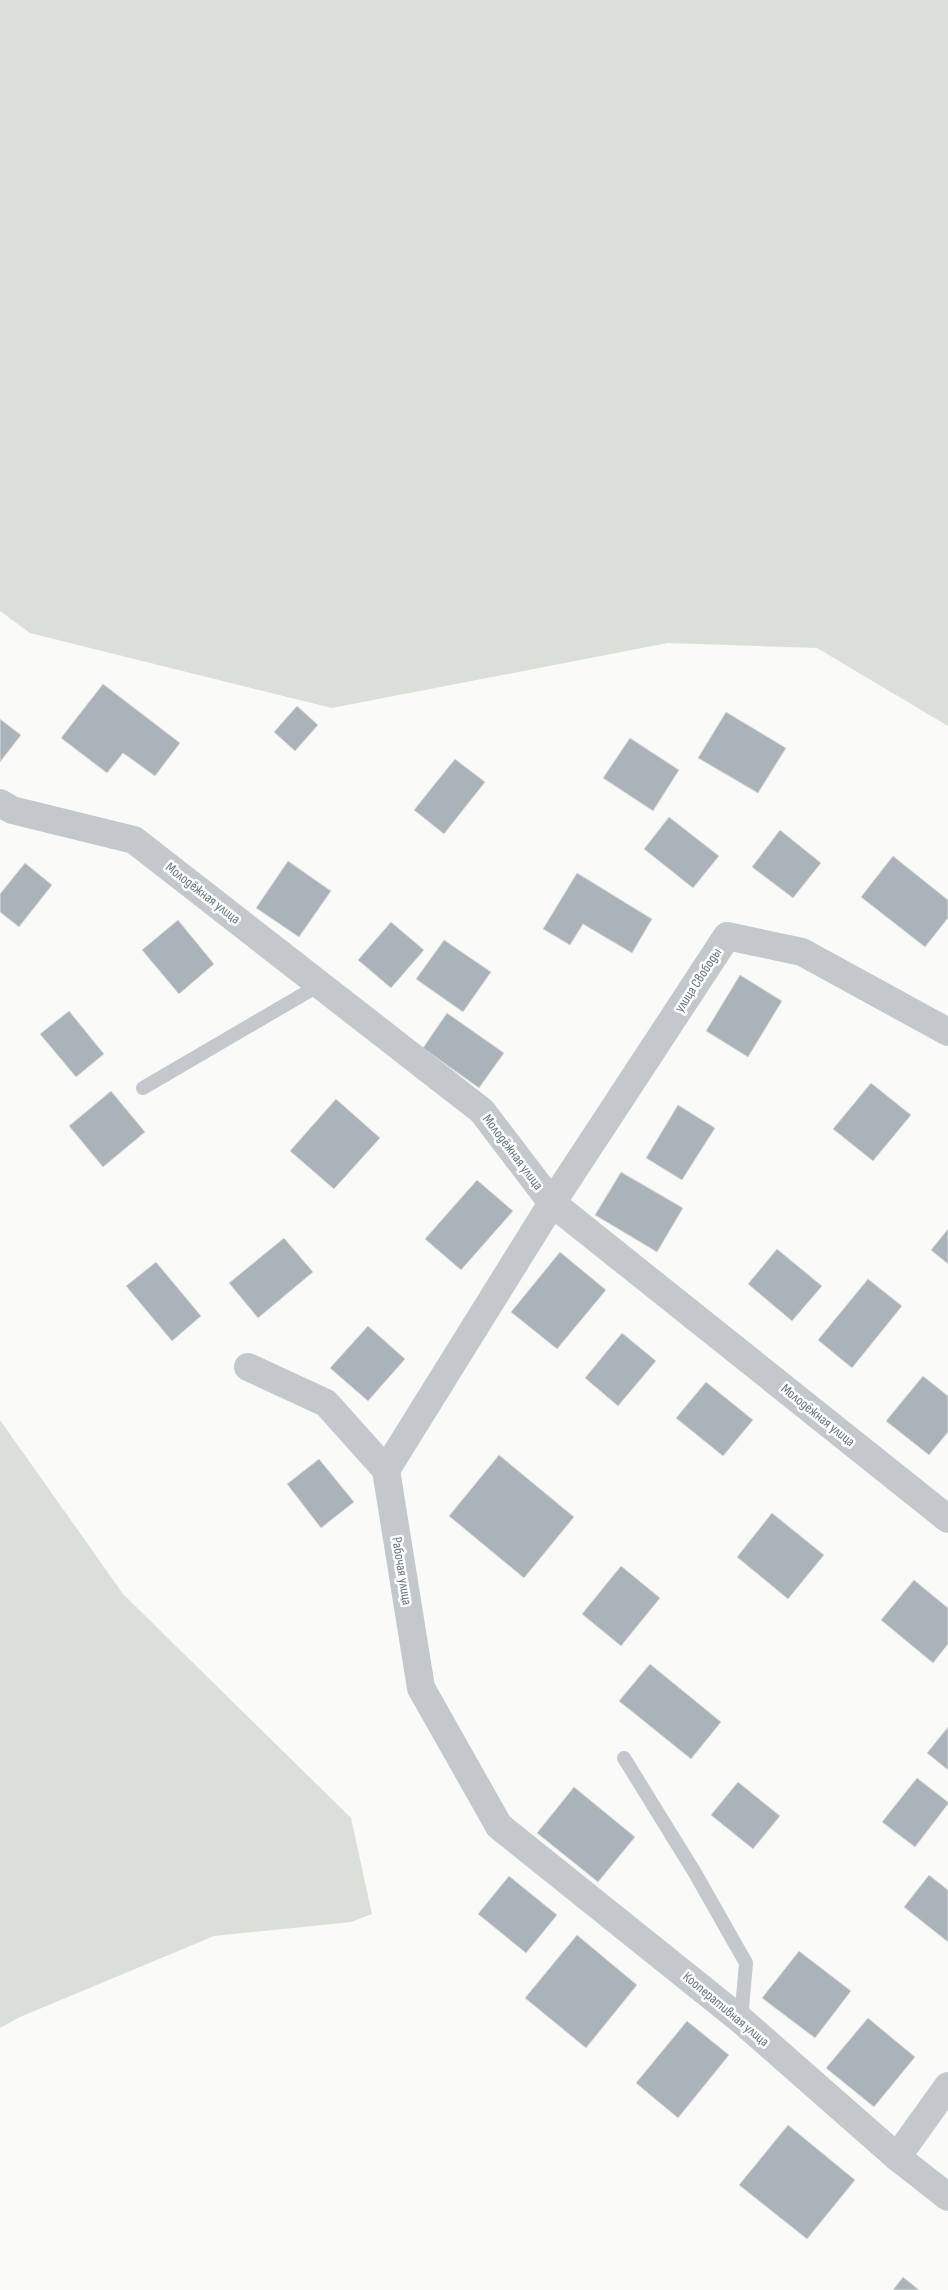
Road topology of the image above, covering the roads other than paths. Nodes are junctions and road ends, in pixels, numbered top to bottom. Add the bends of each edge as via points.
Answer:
1 (0, 803) edge
2 (321, 984) junction
3 (948, 1032) edge
4 (143, 1088) dead end
5 (552, 1203) junction
6 (248, 1367) dead end
7 (386, 1470) junction
8 (948, 1519) edge
9 (624, 1758) dead end
10 (498, 1826) joint
11 (741, 2020) junction
12 (948, 2086) edge
13 (897, 2157) junction
14 (948, 2197) edge

1 - 2 street, Молодёжная улица via 12,810 134,840
2 - 4 lane
2 - 5 street, Молодёжная улица via 482,1111
3 - 5 street, улица Свободы via 802,952 726,936
5 - 7 street
5 - 8 street, Молодёжная улица
6 - 7 street via 326,1403
7 - 10 street, Рабочая улица via 421,1688
9 - 11 lane via 695,1872 746,1963
10 - 11 street, Кооперативная улица
11 - 13 street, Кооперативная улица
12 - 13 street
13 - 14 street, Кооперативная улица

